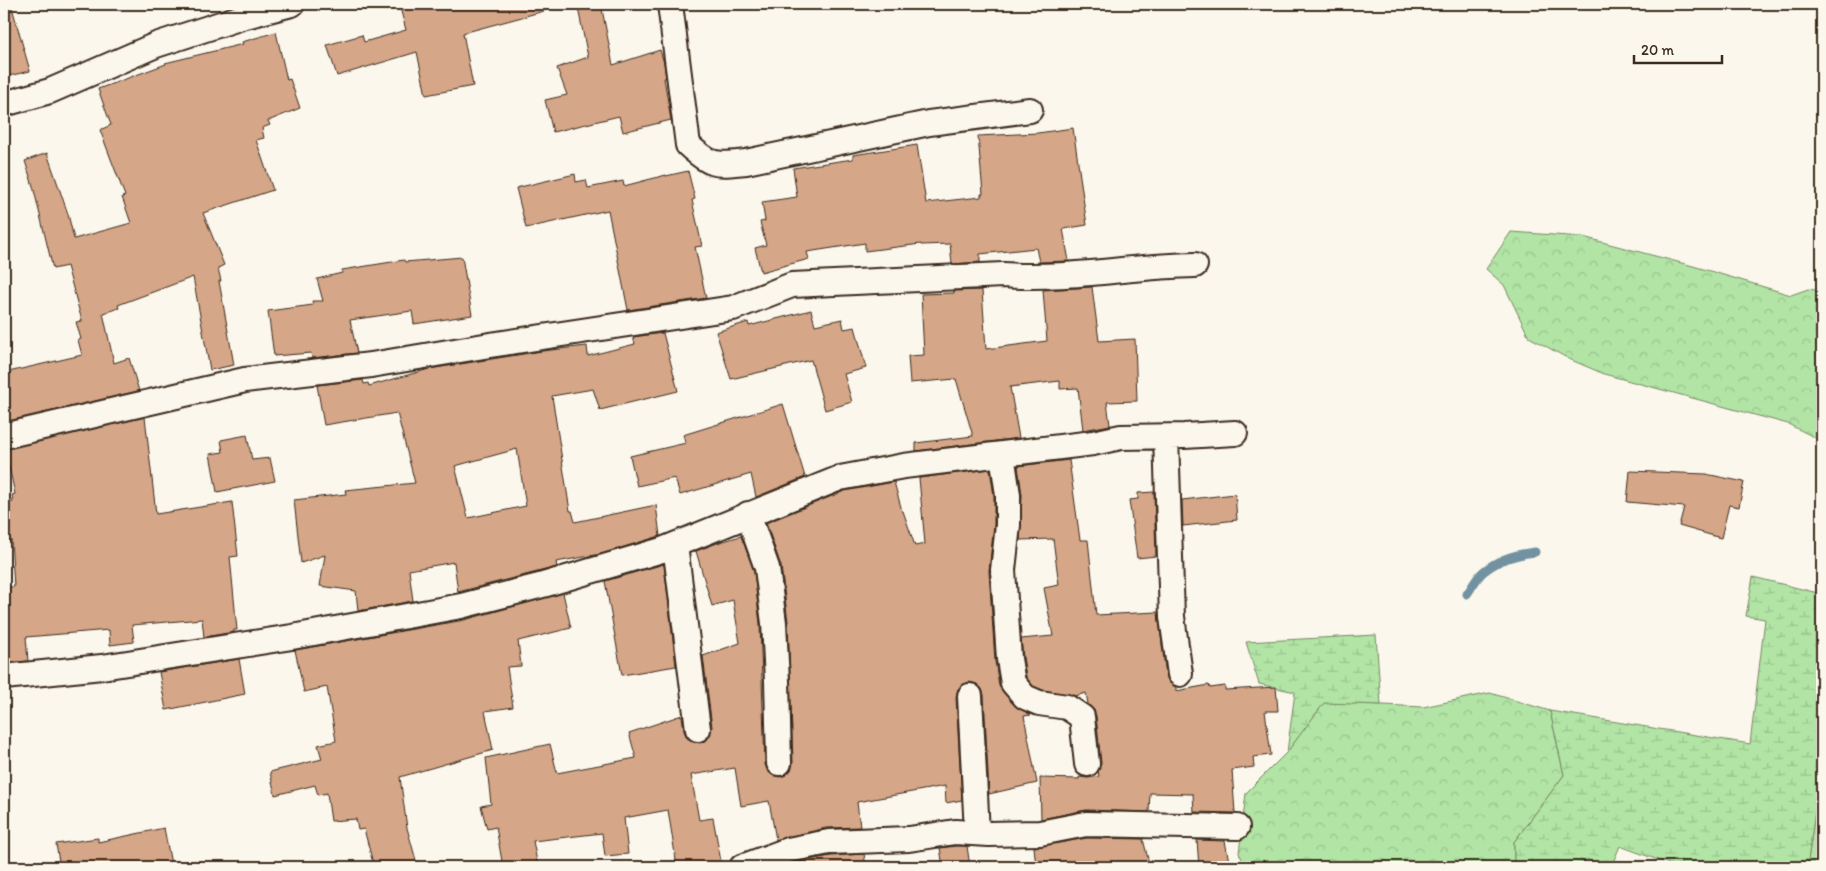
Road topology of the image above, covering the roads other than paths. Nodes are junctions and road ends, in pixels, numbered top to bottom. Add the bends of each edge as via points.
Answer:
1 (292, 4) edge
2 (670, 4) edge
3 (4, 104) edge
4 (1030, 110) dead end
5 (1195, 265) dead end
6 (1235, 433) dead end
7 (4, 436) edge
8 (1166, 437) junction
9 (1002, 454) junction
10 (748, 514) junction
11 (675, 545) junction
12 (1180, 674) dead end
13 (4, 677) edge
14 (970, 696) dead end
15 (698, 729) dead end
16 (779, 763) dead end
17 (1086, 764) dead end
18 (1238, 827) dead end
19 (977, 833) junction
20 (742, 867) edge

1 - 3 street via 156,45 50,92
2 - 4 street via 688,146 702,158 718,165 746,162 929,122
5 - 7 street via 1029,277 1003,275 792,285 733,308 371,365 245,380
6 - 8 street
8 - 9 street via 1121,437
8 - 12 street via 1172,617
9 - 10 street via 840,478
9 - 17 street via 1008,495 1003,570 1013,683 1025,697 1038,703 1067,707 1082,717
10 - 11 street
10 - 16 street via 767,568 777,681
11 - 13 street via 457,607 102,667
11 - 15 street
14 - 19 street
18 - 19 street via 1080,825 1040,834
19 - 20 street via 829,842 788,850

